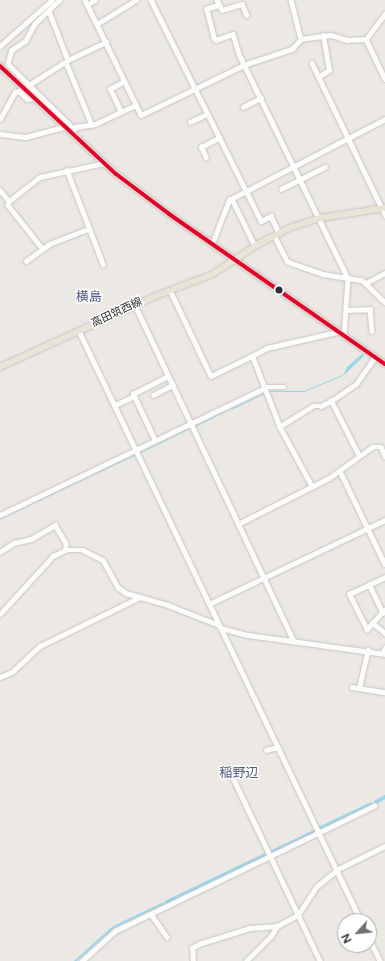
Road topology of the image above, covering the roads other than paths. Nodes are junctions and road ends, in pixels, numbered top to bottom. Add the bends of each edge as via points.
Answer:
1 (52, 0) edge
2 (60, 0) edge
3 (85, 0) edge
4 (95, 0) edge
5 (136, 0) edge
6 (151, 0) edge
7 (217, 0) edge
8 (291, 0) edge
9 (87, 5) junction
10 (220, 5) junction
11 (49, 11) junction
12 (385, 14) edge
13 (247, 15) dead end
14 (97, 24) junction
15 (323, 36) junction
16 (301, 39) junction
17 (366, 40) junction
18 (106, 42) junction
19 (0, 46) edge
20 (67, 61) junction
21 (312, 63) dead end
22 (244, 65) junction
23 (0, 66) edge
24 (318, 77) junction
25 (385, 79) edge
26 (124, 81) junction
27 (29, 85) junction
28 (195, 89) junction
29 (33, 98) junction
30 (261, 98) junction
31 (136, 105) junction
32 (243, 107) dead end
33 (121, 112) junction
34 (54, 114) junction
35 (207, 114) junction
36 (0, 119) edge
37 (385, 119) edge
38 (190, 122) dead end
39 (92, 125) junction
40 (63, 127) junction
41 (72, 131) junction
42 (0, 134) edge
43 (219, 138) junction
44 (348, 138) junction
45 (206, 158) dead end
46 (104, 163) junction
47 (294, 167) junction
48 (325, 167) dead end
49 (67, 170) junction
50 (300, 180) junction
51 (281, 189) dead end
52 (0, 190) edge
53 (245, 192) junction
54 (232, 199) junction
55 (9, 201) junction
56 (383, 209) edge
57 (385, 215) edge
58 (320, 218) junction
59 (88, 229) junction
60 (276, 234) junction
61 (212, 244) junction
62 (255, 246) junction
63 (42, 248) junction
64 (235, 260) junction
65 (26, 261) dead end
66 (103, 264) dead end
67 (385, 273) edge
68 (348, 278) junction
69 (366, 283) junction
70 (170, 290) junction
71 (385, 302) edge
72 (135, 305) junction
73 (346, 310) junction
74 (79, 331) junction
75 (372, 331) dead end
76 (337, 332) junction
77 (344, 336) junction
78 (252, 356) junction
79 (375, 357) junction
80 (385, 364) edge
81 (0, 368) edge
82 (168, 376) junction
83 (173, 385) junction
84 (284, 387) dead end
85 (266, 390) junction
86 (153, 395) dead end
87 (134, 396) junction
88 (331, 401) junction
89 (115, 405) junction
90 (191, 424) junction
91 (280, 427) junction
92 (155, 441) junction
93 (137, 452) junction
94 (385, 454) edge
95 (359, 456) junction
96 (340, 471) junction
97 (312, 487) junction
98 (0, 515) edge
99 (385, 520) edge
100 (238, 524) junction
101 (368, 528) junction
102 (66, 550) junction
103 (0, 552) edge
104 (384, 561) edge
105 (385, 577) edge
106 (265, 578) junction
107 (369, 584) junction
108 (140, 597) junction
109 (209, 604) junction
110 (384, 611) edge
111 (0, 614) edge
112 (373, 623) junction
113 (220, 626) junction
114 (385, 633) edge
115 (294, 641) junction
116 (385, 648) edge
117 (368, 650) junction
118 (383, 654) edge
119 (0, 677) edge
120 (352, 687) dead end
121 (360, 688) junction
122 (385, 692) edge
123 (278, 747) junction
124 (266, 750) dead end
125 (228, 767) dead end
126 (374, 806) dead end
127 (319, 834) junction
128 (385, 846) edge
129 (271, 857) junction
130 (336, 870) junction
131 (357, 913) edge
132 (151, 914) junction
133 (298, 915) junction
134 (277, 926) junction
135 (167, 937) dead end
136 (82, 961) edge
137 (193, 961) edge
138 (246, 961) edge
139 (320, 961) edge

1 - 19 street
2 - 11 street
3 - 9 street
4 - 9 street
5 - 14 street
6 - 28 street
7 - 10 street
8 - 16 street
9 - 14 street
10 - 13 street via 222,10 242,4
10 - 22 street via 207,9 214,38 216,40 233,34
11 - 20 street
11 - 27 street via 35,24 26,41 11,51 8,62
12 - 17 street
14 - 18 street
15 - 16 street
15 - 17 street
15 - 24 street via 329,70
16 - 22 street via 292,49
17 - 25 street
18 - 20 street
18 - 26 street
20 - 27 street
20 - 39 street
21 - 24 street
22 - 28 street
22 - 30 street
23 - 29 main road
24 - 44 street
26 - 31 street
26 - 33 street via 110,89
27 - 34 street
28 - 31 street via 141,115
28 - 35 street
29 - 34 main road
29 - 36 street via 27,98 19,91 15,92
30 - 32 street
30 - 47 street
31 - 33 street
33 - 39 street
34 - 40 main road
34 - 41 street
35 - 38 street
35 - 43 street
37 - 44 street
39 - 41 street
40 - 41 main road
40 - 42 street via 26,137
41 - 46 main road
43 - 45 street via 201,147
43 - 53 street
44 - 47 street
44 - 56 street
46 - 49 street via 96,167
46 - 61 main road
47 - 50 street
47 - 53 street
48 - 50 street
49 - 55 street via 34,180
49 - 59 street
50 - 51 street
50 - 58 street
52 - 55 street
53 - 54 street
53 - 60 street via 261,221 271,216
54 - 61 street via 224,209
54 - 62 street
55 - 63 street via 8,205
56 - 57 street
56 - 58 main road, 高田筑西線
58 - 60 main road, 高田筑西線
58 - 68 street
59 - 63 street
59 - 66 street
60 - 62 main road, 高田筑西線
60 - 68 street via 288,262 323,274
61 - 64 main road
62 - 64 main road, 高田筑西線
63 - 65 street
64 - 70 main road, 高田筑西線 via 213,274
64 - 76 main road
67 - 69 street
68 - 69 street
68 - 73 street
69 - 71 street
70 - 72 main road, 高田筑西線
70 - 78 street via 211,376
72 - 74 main road, 高田筑西線
72 - 82 street
73 - 75 street via 370,309
73 - 77 street
74 - 81 main road, 高田筑西線
74 - 89 street
76 - 77 main road
76 - 78 street via 267,348
77 - 79 main road
78 - 85 street
79 - 80 main road
79 - 88 street via 356,384
82 - 83 street
82 - 87 street via 134,393
83 - 86 street
83 - 90 street
84 - 85 street
85 - 90 street
85 - 91 street
87 - 89 street
87 - 92 street
88 - 91 street via 321,406 313,406
88 - 95 street
89 - 93 street
90 - 92 street
90 - 100 street
91 - 97 street
92 - 93 street
93 - 98 street
93 - 109 street
94 - 95 street via 381,447 375,446
95 - 96 street
96 - 97 street
96 - 101 street
97 - 100 street
99 - 101 street
100 - 106 street
101 - 104 street
101 - 106 street
102 - 103 street via 66,543 55,525
102 - 108 street via 94,553 105,563 121,590
102 - 111 street via 53,556
105 - 107 street
106 - 109 street
106 - 115 street
107 - 110 street
107 - 112 street via 349,594 367,630
108 - 113 street via 168,605
108 - 119 street via 40,646 12,672
109 - 113 street
110 - 112 street
112 - 114 street
113 - 115 street via 248,635
113 - 123 street
115 - 117 street
116 - 118 street
117 - 118 street
117 - 121 street
120 - 121 street
121 - 122 street
123 - 124 street
123 - 127 street
125 - 129 street
126 - 127 street
127 - 129 street
127 - 130 street
128 - 130 street
129 - 132 street
129 - 133 street
130 - 131 street
130 - 133 street via 316,888
132 - 135 street
132 - 136 street via 116,931
133 - 134 street
133 - 139 street
134 - 137 street via 250,928 199,944 192,948
134 - 138 street

